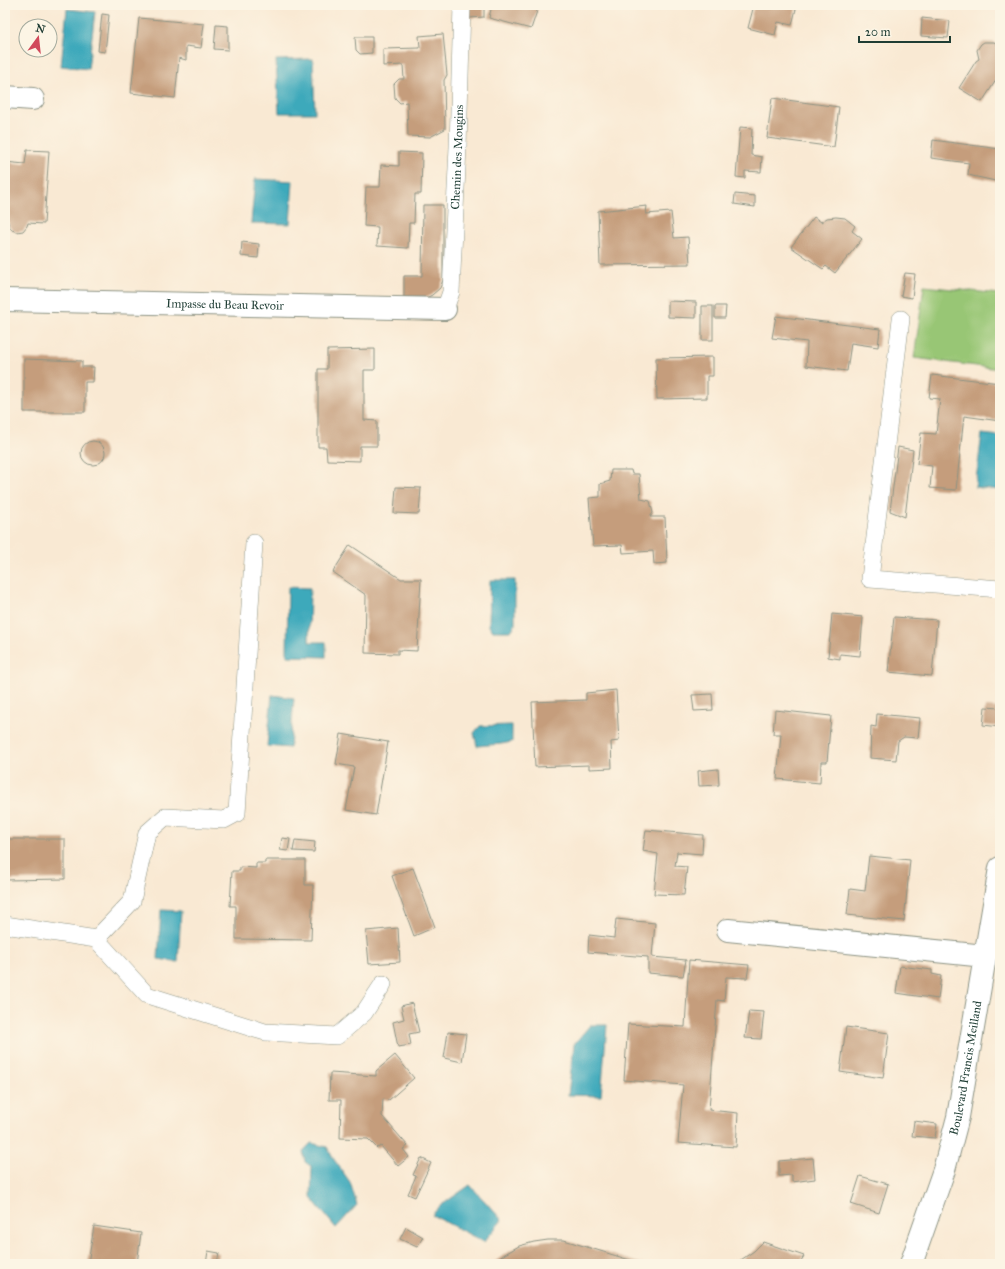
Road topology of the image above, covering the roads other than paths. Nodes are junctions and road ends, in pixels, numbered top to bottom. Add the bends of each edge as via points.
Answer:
1 (462, 5) edge
2 (5, 97) edge
3 (33, 99) dead end
4 (5, 300) edge
5 (446, 309) joint
6 (901, 319) dead end
7 (254, 543) dead end
8 (1000, 589) edge
9 (1000, 868) edge
10 (5, 925) edge
11 (728, 930) dead end
12 (96, 939) junction
13 (985, 956) junction
14 (383, 984) dead end
15 (910, 1264) edge

1 - 5 lane, Chemin des Mougins via 451,292
2 - 3 street
4 - 5 street, Impasse du Beau Revoir
6 - 8 lane via 870,579
7 - 12 lane via 237,813 224,820 165,816 147,833 132,901
9 - 13 street, Boulevard Francis Meilland
10 - 12 lane
11 - 13 street
12 - 14 lane via 147,995 265,1032 337,1036 364,1013
13 - 15 street, Boulevard Francis Meilland via 958,1117 944,1170

